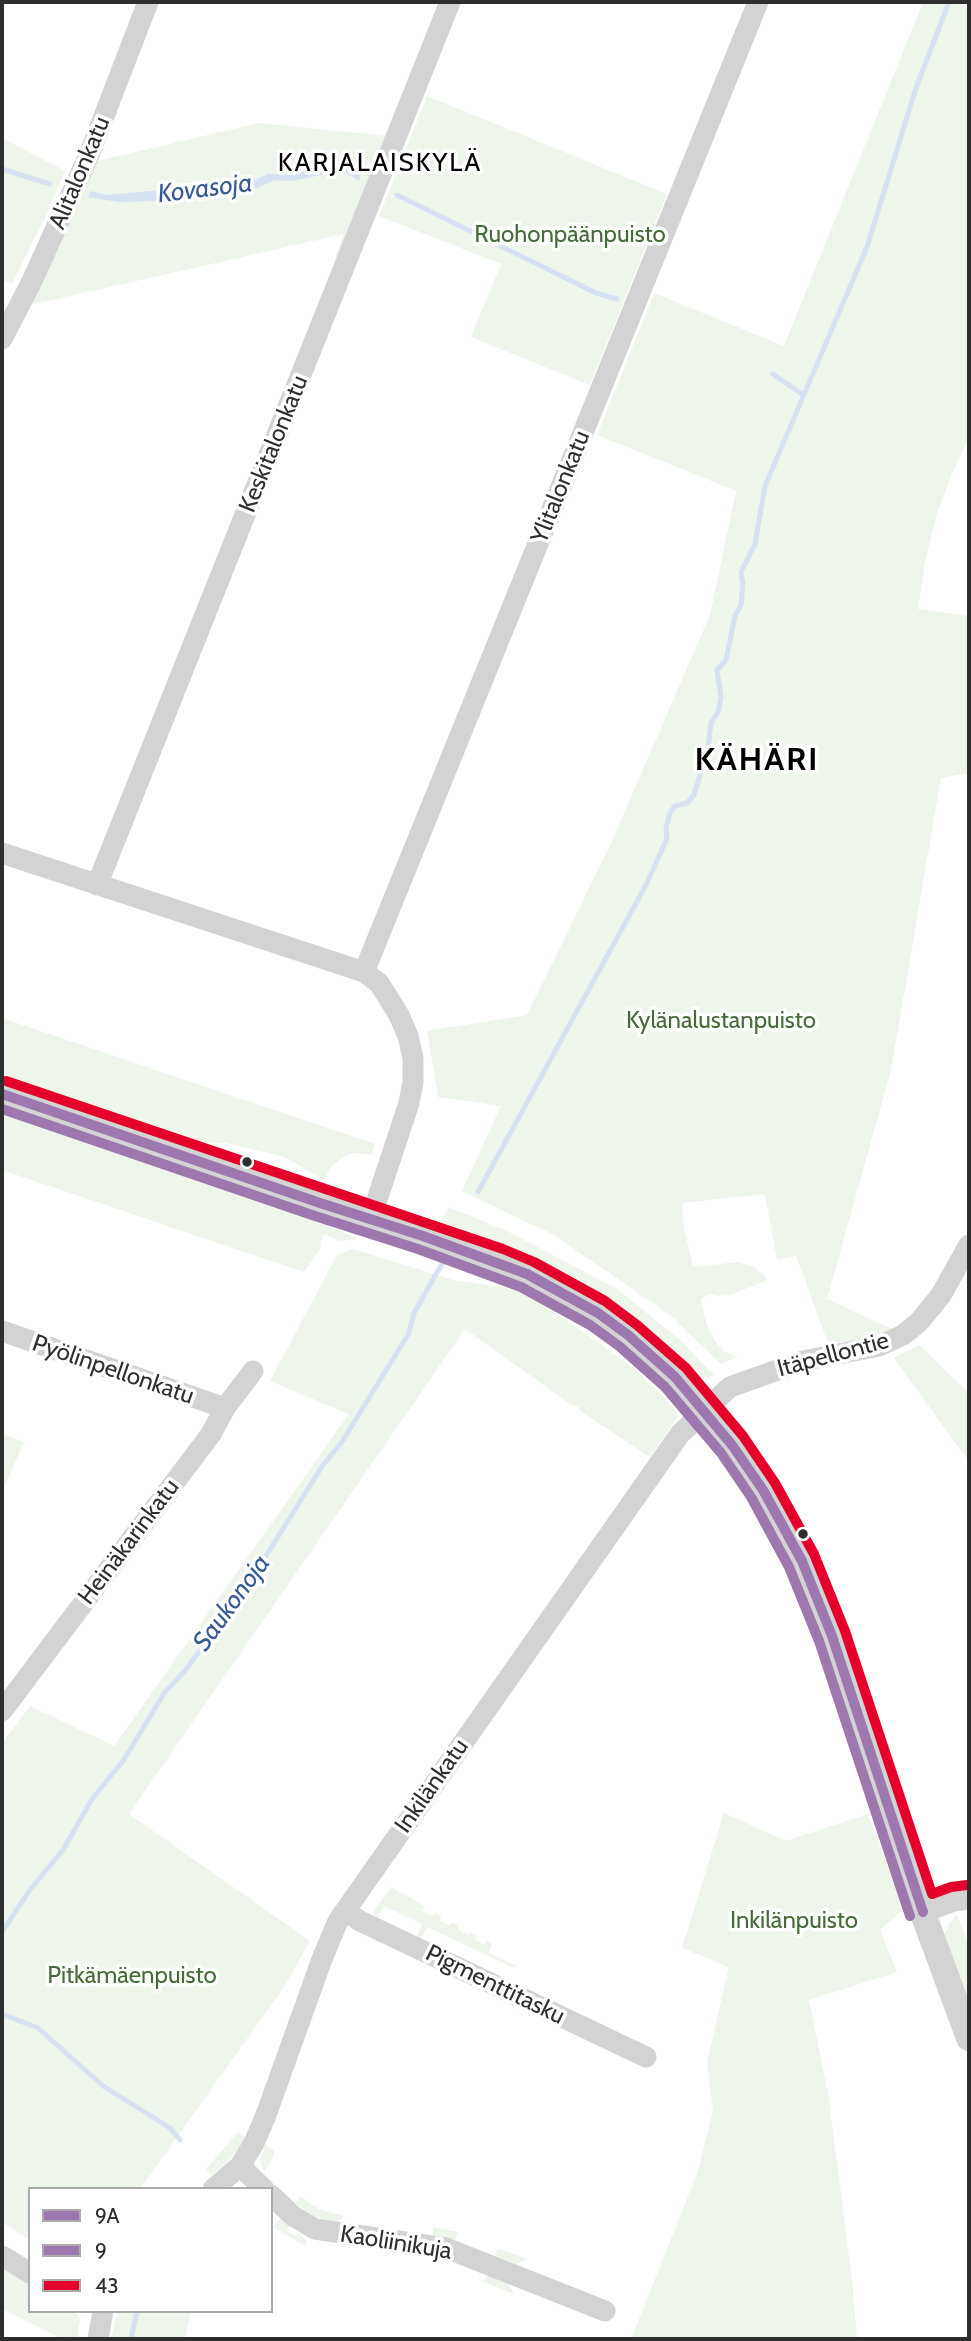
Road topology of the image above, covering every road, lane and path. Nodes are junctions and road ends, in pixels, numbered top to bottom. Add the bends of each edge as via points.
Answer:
1 (148, 2) edge
2 (450, 2) edge
3 (758, 2) edge
4 (2, 339) edge
5 (2, 853) edge
6 (97, 886) junction
7 (365, 972) junction
8 (2, 1094) edge
9 (371, 1219) junction
10 (969, 1245) edge
11 (2, 1331) edge
12 (253, 1371) dead end
13 (225, 1408) junction
14 (704, 1410) junction
15 (2, 1711) edge
16 (969, 1899) edge
17 (345, 1911) junction
18 (923, 1912) junction
19 (969, 2038) edge
20 (646, 2057) dead end
21 (240, 2166) junction
22 (215, 2187) edge
23 (262, 2187) edge
24 (273, 2197) edge
25 (2, 2256) edge
26 (28, 2272) edge
27 (605, 2311) dead end
28 (103, 2313) edge
29 (98, 2339) edge

1 - 4 street, Alitalonkatu via 89,155
2 - 6 street, Keskitalonkatu
3 - 7 street, Ylitalonkatu
5 - 6 street
6 - 7 street
7 - 9 street via 379,983 400,1015 413,1058 409,1103
8 - 9 street
9 - 14 street via 517,1270 598,1313 675,1377
10 - 14 street, Itäpellontie via 941,1295 903,1335 879,1346 803,1361 748,1379 730,1387
11 - 13 street, Pyölinpellonkatu
12 - 13 street, Heinäkarinkatu
13 - 15 street, Heinäkarinkatu via 211,1434
14 - 17 street, Inkilänkatu via 659,1462
14 - 18 street via 763,1490 807,1572
16 - 18 street
17 - 20 street, Pigmenttitasku
17 - 21 street, Inkilänkatu via 329,1939 266,2115
18 - 19 street
21 - 22 street, Inkilänkatu
21 - 23 street
24 - 27 street, Kaoliinikuja via 315,2229 446,2248
25 - 26 street
28 - 29 street

